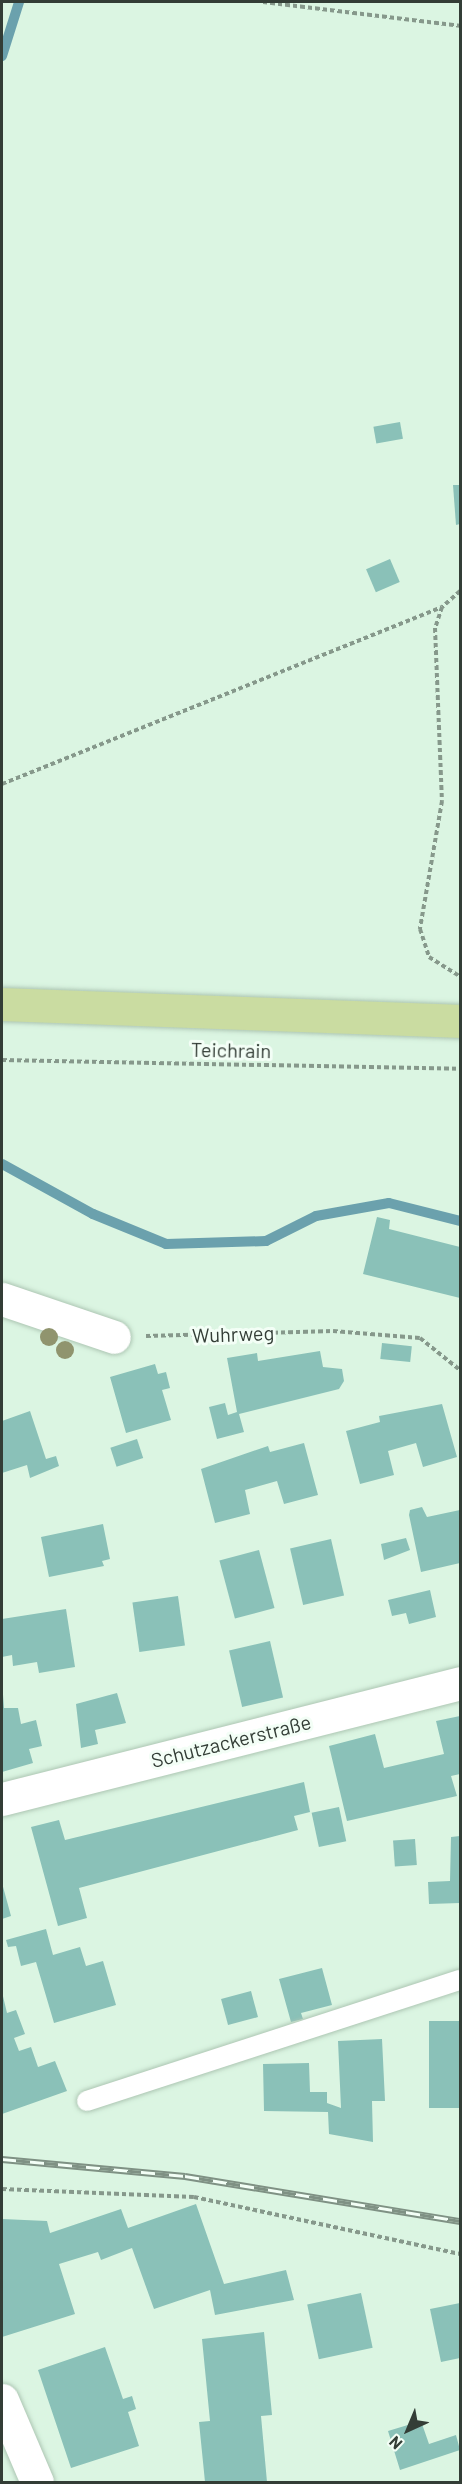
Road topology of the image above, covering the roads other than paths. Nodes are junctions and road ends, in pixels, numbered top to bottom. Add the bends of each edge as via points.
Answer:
1 (2, 1004) edge
2 (460, 1021) edge
3 (2, 1299) edge
4 (114, 1337) road end
5 (460, 1683) edge
6 (2, 1799) edge
7 (460, 1980) edge
8 (87, 2101) dead end
9 (2, 2400) edge
10 (38, 2482) edge

1 - 2 main road
3 - 4 street
5 - 6 street, Schutzackerstraße
7 - 8 lane
9 - 10 street

